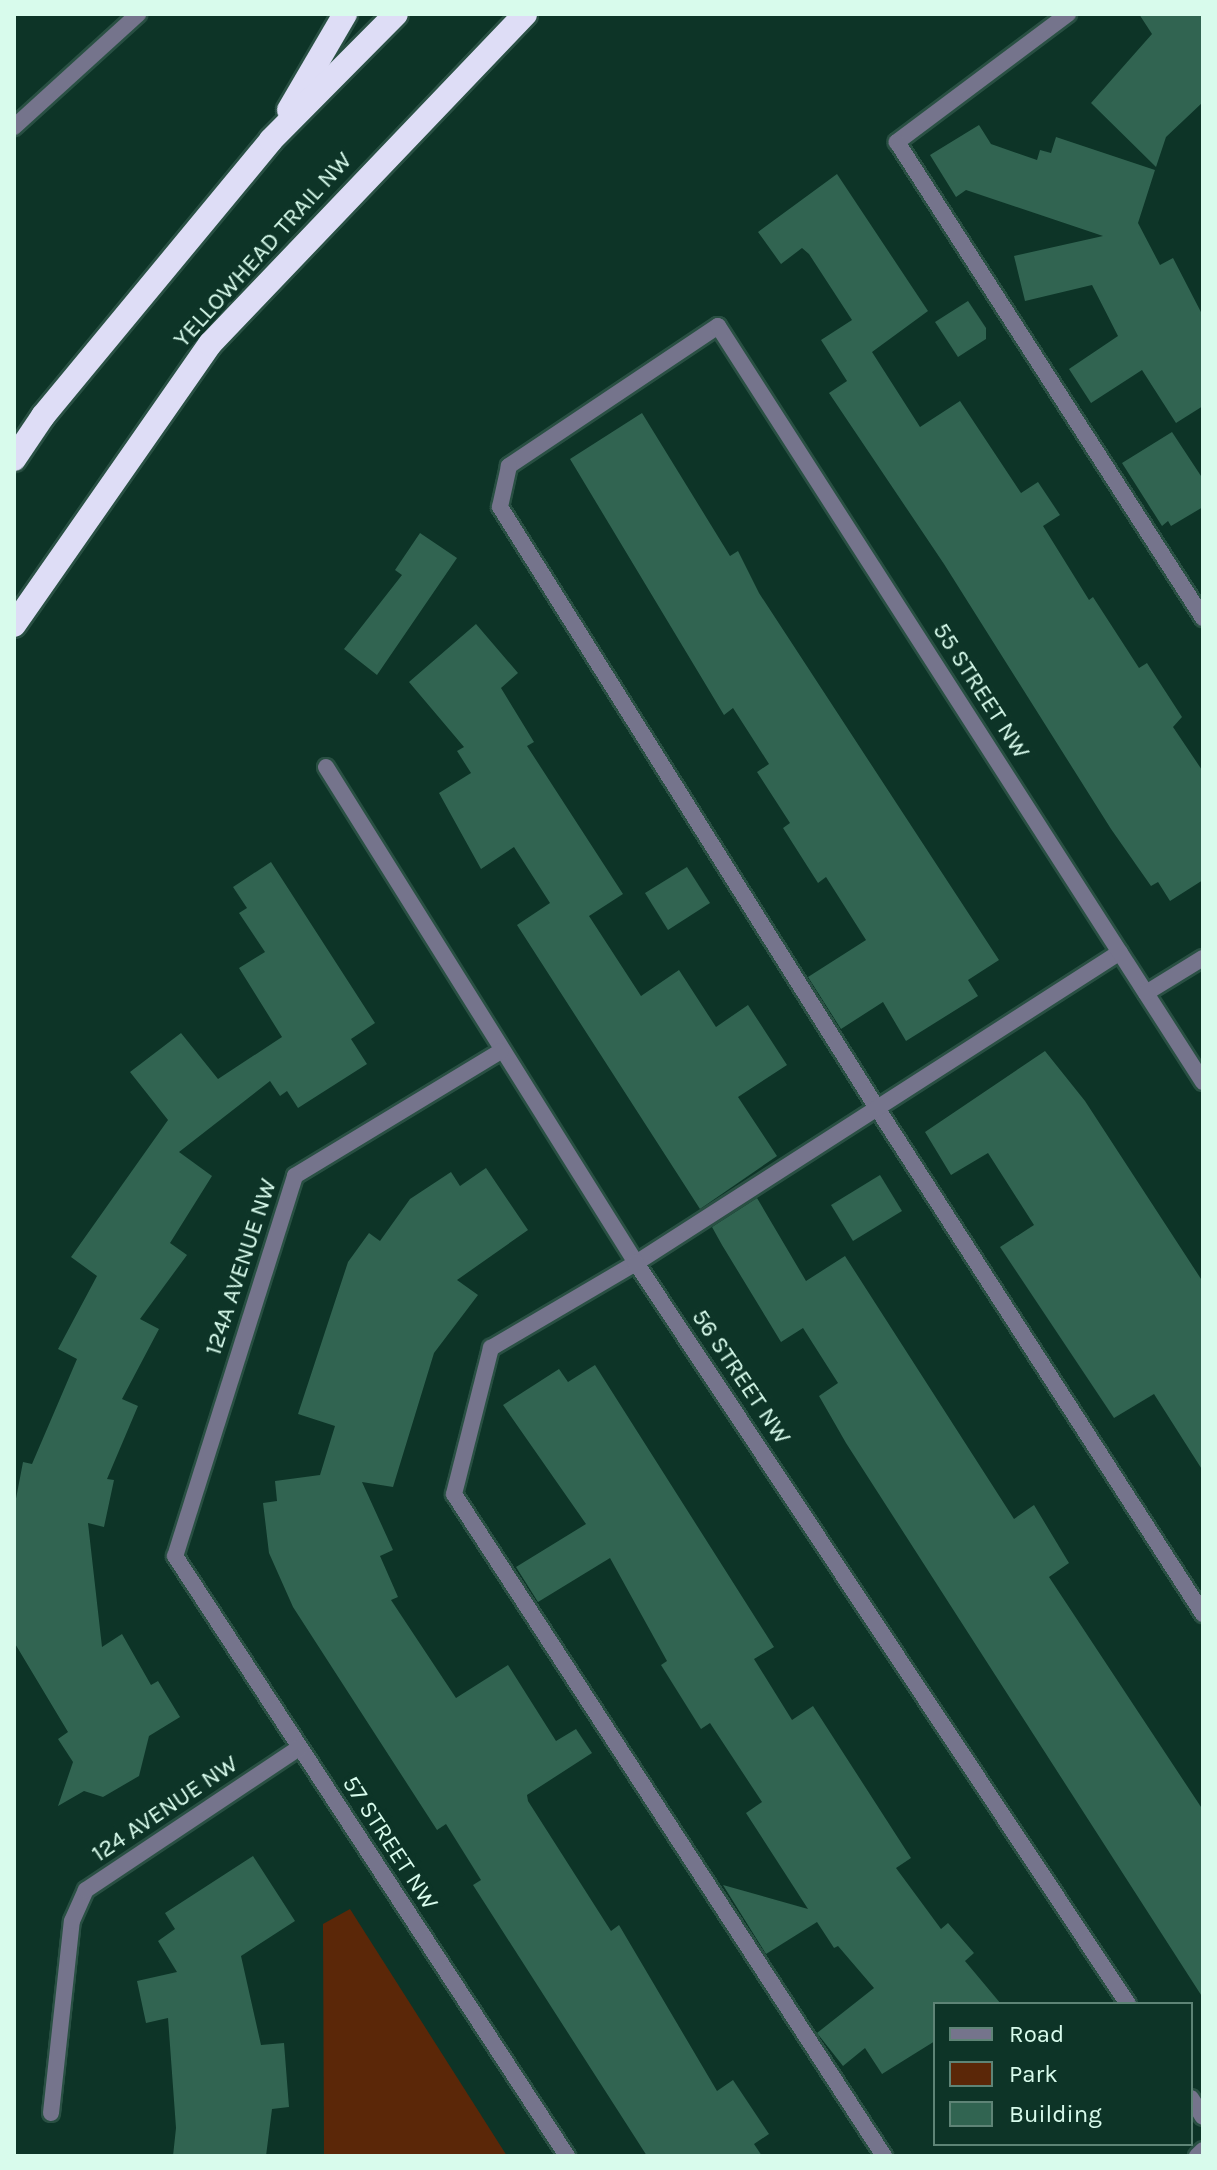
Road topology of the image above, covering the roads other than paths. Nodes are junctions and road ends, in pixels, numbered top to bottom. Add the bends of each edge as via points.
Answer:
1 (138, 14) edge
2 (345, 14) edge
3 (396, 14) edge
4 (525, 14) edge
5 (1068, 14) edge
6 (14, 127) edge
7 (271, 140) junction
8 (14, 459) edge
9 (1203, 618) edge
10 (14, 625) edge
11 (326, 767) dead end
12 (1120, 952) junction
13 (1203, 958) edge
14 (1146, 993) junction
15 (501, 1051) junction
16 (1203, 1082) edge
17 (877, 1108) junction
18 (636, 1263) junction
19 (175, 1556) joint
20 (1203, 1614) edge
21 (299, 1748) junction
22 (1127, 2002) edge
23 (51, 2113) dead end
24 (1203, 2150) edge
25 (567, 2156) edge
26 (884, 2156) edge
27 (1197, 2156) edge

1 - 6 street
2 - 7 highway
3 - 7 highway
4 - 10 highway, YELLOWHEAD TRAIL NW via 210,344
5 - 9 street via 897,142
7 - 8 highway via 43,416
11 - 15 street, 56 STREET NW
12 - 14 street, 55 STREET NW
12 - 17 street
12 - 17 street, 55 STREET NW via 718,326 509,466 500,507
13 - 14 street
14 - 16 street, 55 STREET NW
15 - 18 street, 56 STREET NW
15 - 19 street, 124A AVENUE NW via 295,1176
17 - 18 street
17 - 20 street
18 - 22 street, 56 STREET NW
18 - 26 street via 491,1348 454,1494
19 - 21 street, 57 STREET NW
21 - 23 street, 124 AVENUE NW via 86,1890 72,1921
21 - 25 street, 57 STREET NW
24 - 27 street

